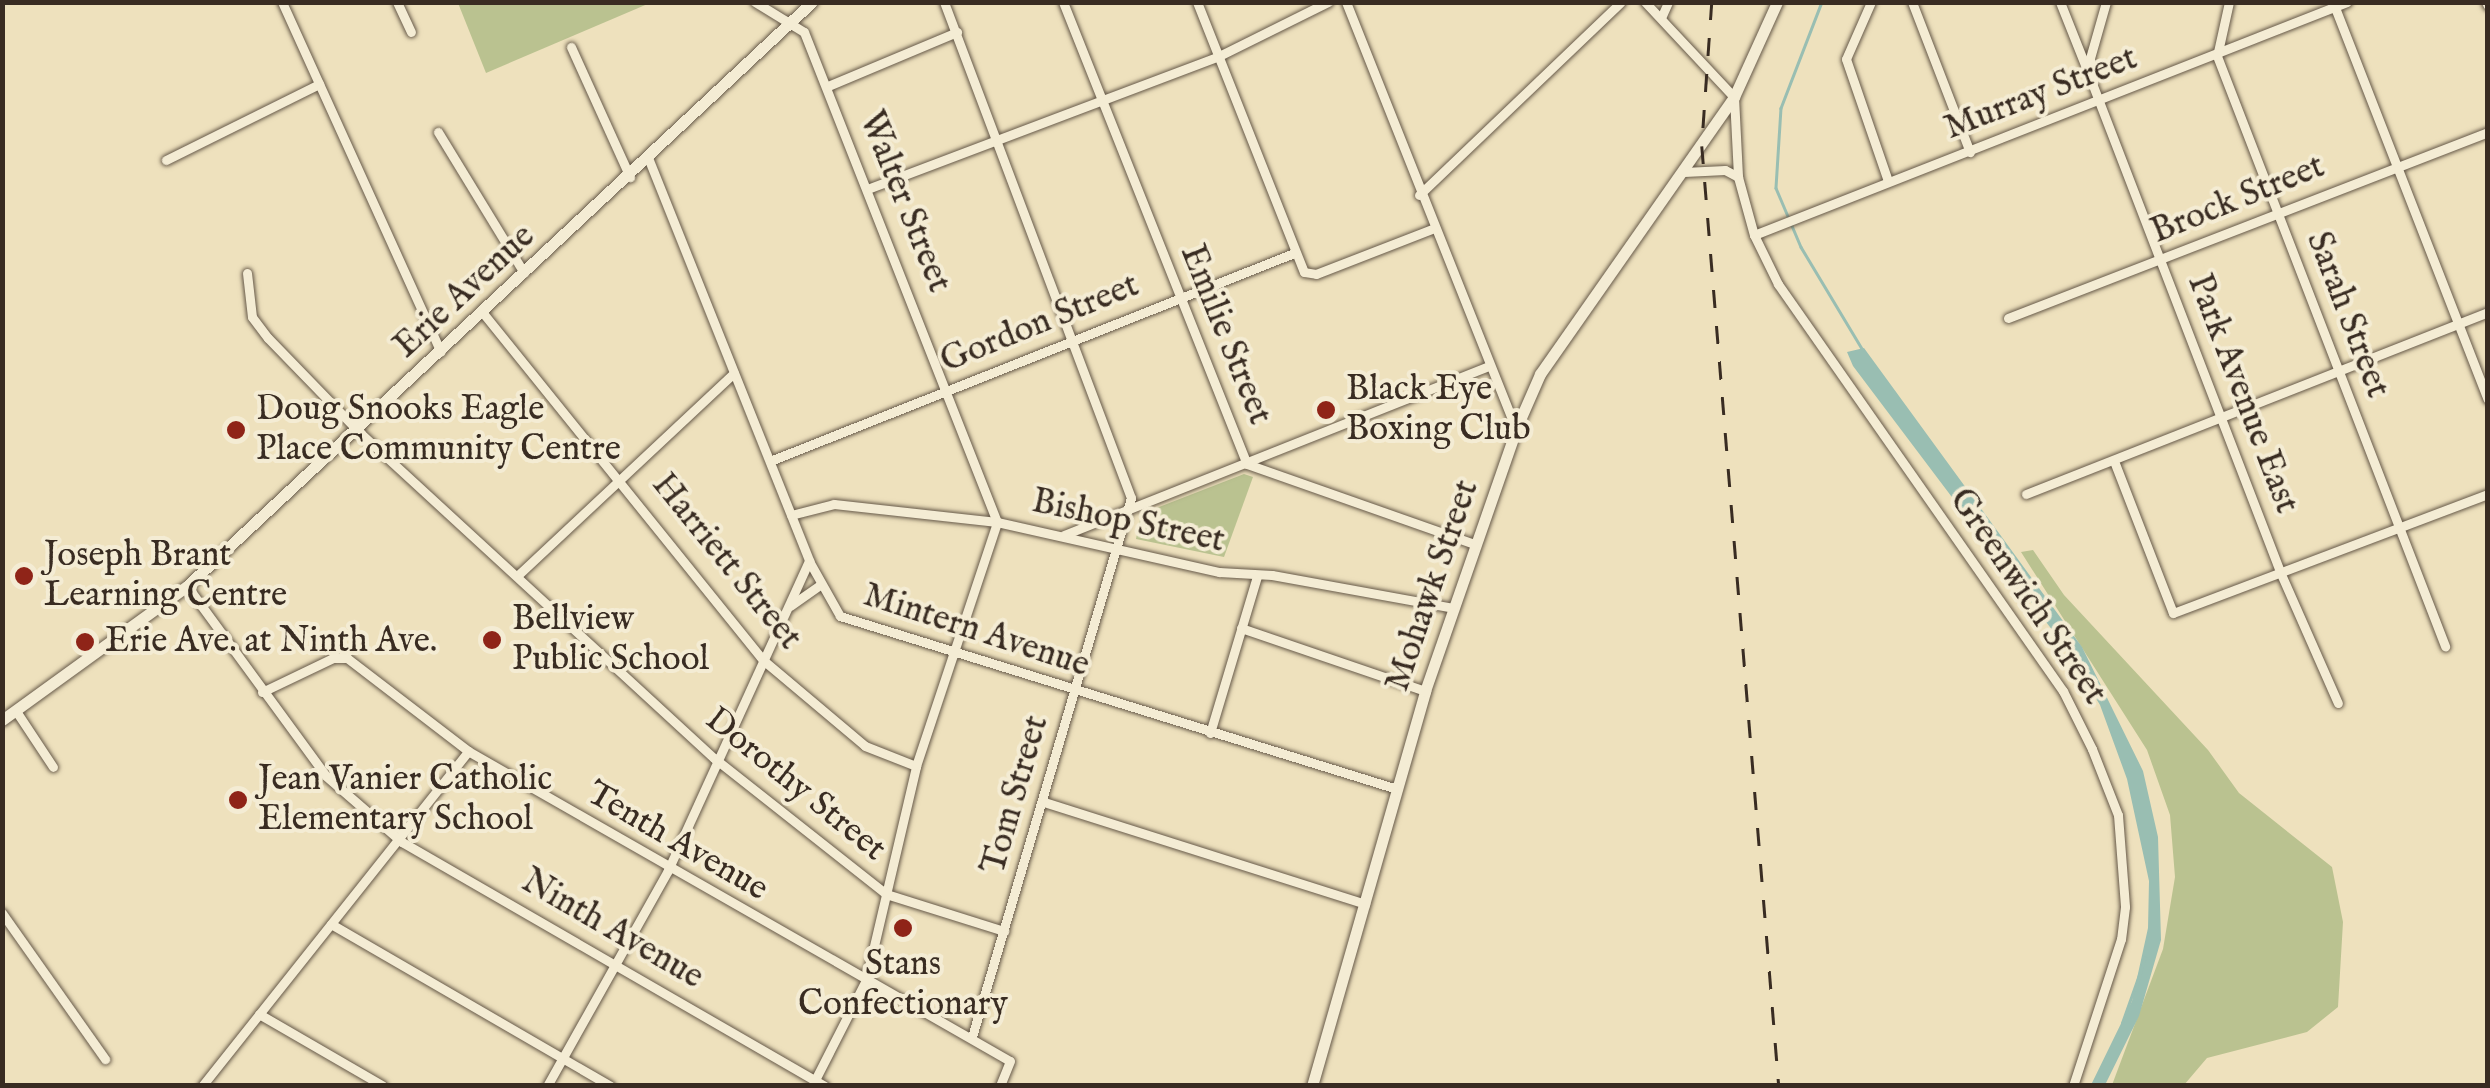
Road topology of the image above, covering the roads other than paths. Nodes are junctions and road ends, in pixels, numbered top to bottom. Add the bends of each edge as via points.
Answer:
1 (282, 2) edge
2 (397, 2) edge
3 (756, 2) edge
4 (812, 2) edge
5 (944, 2) edge
6 (1063, 2) edge
7 (1197, 2) edge
8 (1328, 2) edge
9 (1346, 2) edge
10 (1622, 2) edge
11 (1646, 2) edge
12 (1668, 2) edge
13 (1777, 2) edge
14 (1871, 2) edge
15 (1912, 2) edge
16 (2060, 2) edge
17 (2106, 2) edge
18 (2230, 2) edge
19 (2347, 2) edge
20 (2334, 5) edge
21 (1660, 18) junction
22 (789, 24) junction
23 (410, 32) dead end
24 (956, 32) junction
25 (572, 47) dead end
26 (1217, 56) junction
27 (2217, 56) junction
28 (2092, 83) junction
29 (319, 84) junction
30 (828, 86) junction
31 (1734, 97) junction
32 (1100, 98) junction
33 (2098, 102) junction
34 (438, 132) dead end
35 (2488, 132) edge
36 (998, 138) junction
37 (1970, 152) junction
38 (166, 160) dead end
39 (649, 160) junction
40 (2398, 166) junction
41 (1684, 172) junction
42 (630, 177) junction
43 (1738, 178) junction
44 (1888, 182) junction
45 (870, 188) junction
46 (1419, 195) junction
47 (2278, 213) junction
48 (1432, 228) junction
49 (1759, 233) junction
50 (1294, 253) junction
51 (2161, 260) junction
52 (247, 273) dead end
53 (524, 273) junction
54 (1180, 298) junction
55 (482, 312) junction
56 (2488, 312) edge
57 (2008, 318) dead end
58 (2458, 322) junction
59 (1070, 340) junction
60 (441, 352) junction
61 (1487, 366) junction
62 (2339, 370) junction
63 (734, 373) junction
64 (949, 389) junction
65 (2488, 399) edge
66 (2222, 418) junction
67 (1516, 429) junction
68 (357, 430) junction
69 (770, 460) junction
70 (2114, 461) junction
71 (1247, 464) junction
72 (622, 477) junction
73 (2026, 494) dead end
74 (2488, 494) edge
75 (1128, 511) junction
76 (791, 515) junction
77 (997, 522) junction
78 (2400, 527) junction
79 (1062, 536) junction
80 (1474, 544) junction
81 (1119, 550) junction
82 (809, 561) junction
83 (2281, 574) junction
84 (518, 576) junction
85 (1257, 576) junction
86 (188, 586) junction
87 (820, 586) junction
88 (788, 608) junction
89 (1453, 608) junction
90 (1241, 628) junction
91 (2445, 646) dead end
92 (956, 654) junction
93 (763, 660) junction
94 (1425, 691) junction
95 (262, 692) junction
96 (1075, 692) junction
97 (2338, 704) dead end
98 (16, 710) junction
99 (2, 720) edge
100 (1210, 733) junction
101 (468, 752) junction
102 (714, 758) junction
103 (916, 766) junction
104 (52, 767) dead end
105 (1398, 789) junction
106 (1044, 802) junction
107 (402, 842) junction
108 (668, 870) junction
109 (886, 894) junction
110 (1364, 904) junction
111 (2, 913) edge
112 (331, 924) junction
113 (1004, 932) junction
114 (614, 962) junction
115 (866, 980) junction
116 (259, 1014) junction
117 (972, 1036) junction
118 (562, 1058) junction
119 (105, 1059) dead end
120 (817, 1084) edge
121 (202, 1086) edge
122 (383, 1086) edge
123 (547, 1086) edge
124 (610, 1086) edge
125 (1000, 1086) edge
126 (1312, 1086) edge
127 (2073, 1086) edge

1 - 29 street
2 - 23 street
3 - 22 street, Walter Street
4 - 22 street, Erie Avenue
5 - 24 street
6 - 32 street, Emilie Street
7 - 26 street
8 - 26 street
9 - 46 street
10 - 46 street
11 - 21 street
12 - 21 street
13 - 31 street, Greenwich Street
14 - 44 street via 1846,59
15 - 37 street
16 - 28 street, Park Avenue East
17 - 28 street via 2090,58
18 - 27 street
19 - 20 street, Murray Street
20 - 27 street, Murray Street
20 - 40 street
21 - 31 street
22 - 30 street, Walter Street via 804,32
22 - 39 street, Erie Avenue
24 - 30 street
24 - 36 street
25 - 42 street
26 - 32 street
26 - 50 street
27 - 33 street, Murray Street
27 - 47 street, Sarah Street
28 - 33 street, Park Avenue East
29 - 38 street
29 - 60 street
30 - 45 street, Walter Street
31 - 41 street, Mohawk Street
31 - 43 street, Greenwich Street
32 - 36 street
32 - 54 street, Emilie Street
33 - 37 street, Murray Street
33 - 51 street, Park Avenue East
34 - 53 street
35 - 40 street, Brock Street
36 - 45 street
36 - 59 street
37 - 44 street, Murray Street
39 - 42 street, Erie Avenue
39 - 63 street, Mintern Avenue
40 - 47 street, Brock Street
40 - 58 street
41 - 43 street via 1724,170
41 - 67 street, Mohawk Street via 1540,374
42 - 53 street, Erie Avenue
43 - 49 street, Greenwich Street
44 - 49 street, Murray Street
45 - 64 street, Walter Street
46 - 48 street
47 - 51 street, Brock Street
47 - 62 street, Sarah Street
48 - 50 street via 1316,274 1304,272
48 - 61 street
49 - 127 street, Greenwich Street via 1811,334 2063,691 2118,816 2126,875 2122,938
50 - 54 street, Gordon Street
51 - 57 street, Brock Street
51 - 66 street, Park Avenue East
52 - 68 street, Dorothy Street via 252,317
53 - 55 street, Erie Avenue
54 - 59 street, Gordon Street
54 - 71 street, Emilie Street
55 - 60 street, Erie Avenue
55 - 72 street, Harriett Street
56 - 58 street
58 - 62 street
58 - 65 street
59 - 64 street, Gordon Street
59 - 75 street via 1130,498
60 - 68 street, Erie Avenue
61 - 67 street
61 - 71 street
62 - 66 street
62 - 78 street, Sarah Street
63 - 69 street, Mintern Avenue
63 - 72 street
64 - 69 street, Gordon Street
64 - 77 street, Walter Street
66 - 70 street
66 - 83 street, Park Avenue East
67 - 80 street, Mohawk Street
68 - 84 street, Dorothy Street
68 - 86 street, Erie Avenue
69 - 76 street, Mintern Avenue
70 - 73 street
70 - 83 street via 2174,612
71 - 75 street
71 - 80 street, Emilie Street
72 - 84 street
72 - 93 street, Harriett Street
74 - 78 street
75 - 79 street
75 - 81 street, Tom Street
76 - 77 street, Bishop Street via 834,504
76 - 82 street, Mintern Avenue
77 - 79 street, Bishop Street
77 - 92 street
78 - 83 street
78 - 91 street, Sarah Street
79 - 81 street, Bishop Street
80 - 89 street, Mohawk Street
81 - 85 street, Bishop Street
81 - 96 street, Tom Street
82 - 87 street, Mintern Avenue
82 - 88 street
83 - 97 street, Park Avenue East
84 - 102 street, Dorothy Street
85 - 89 street, Bishop Street
85 - 90 street
86 - 95 street, Ninth Avenue
86 - 98 street, Erie Avenue
87 - 88 street
87 - 92 street, Mintern Avenue via 840,616
88 - 93 street
89 - 94 street, Mohawk Street
90 - 94 street
90 - 100 street
92 - 96 street, Mintern Avenue
92 - 103 street
93 - 102 street
93 - 103 street, Harriett Street via 866,746
94 - 105 street, Mohawk Street
95 - 101 street, Tenth Avenue via 333,658 347,658
95 - 107 street, Ninth Avenue via 326,776
96 - 100 street, Mintern Avenue
96 - 106 street, Tom Street
98 - 99 street, Erie Avenue
98 - 104 street
100 - 105 street, Mintern Avenue
101 - 107 street
101 - 108 street, Tenth Avenue
102 - 108 street
102 - 109 street, Dorothy Street
103 - 109 street
105 - 110 street, Mohawk Street
106 - 110 street
106 - 113 street, Tom Street
107 - 112 street
107 - 114 street, Ninth Avenue
108 - 114 street
108 - 115 street, Tenth Avenue
109 - 113 street, Dorothy Street
109 - 115 street
110 - 126 street, Mohawk Street
111 - 119 street
112 - 116 street
112 - 118 street
113 - 117 street, Tom Street
114 - 118 street
114 - 120 street, Ninth Avenue
115 - 117 street, Tenth Avenue
115 - 120 street
116 - 121 street
116 - 122 street
117 - 125 street, Tenth Avenue via 1010,1062
118 - 123 street
118 - 124 street

